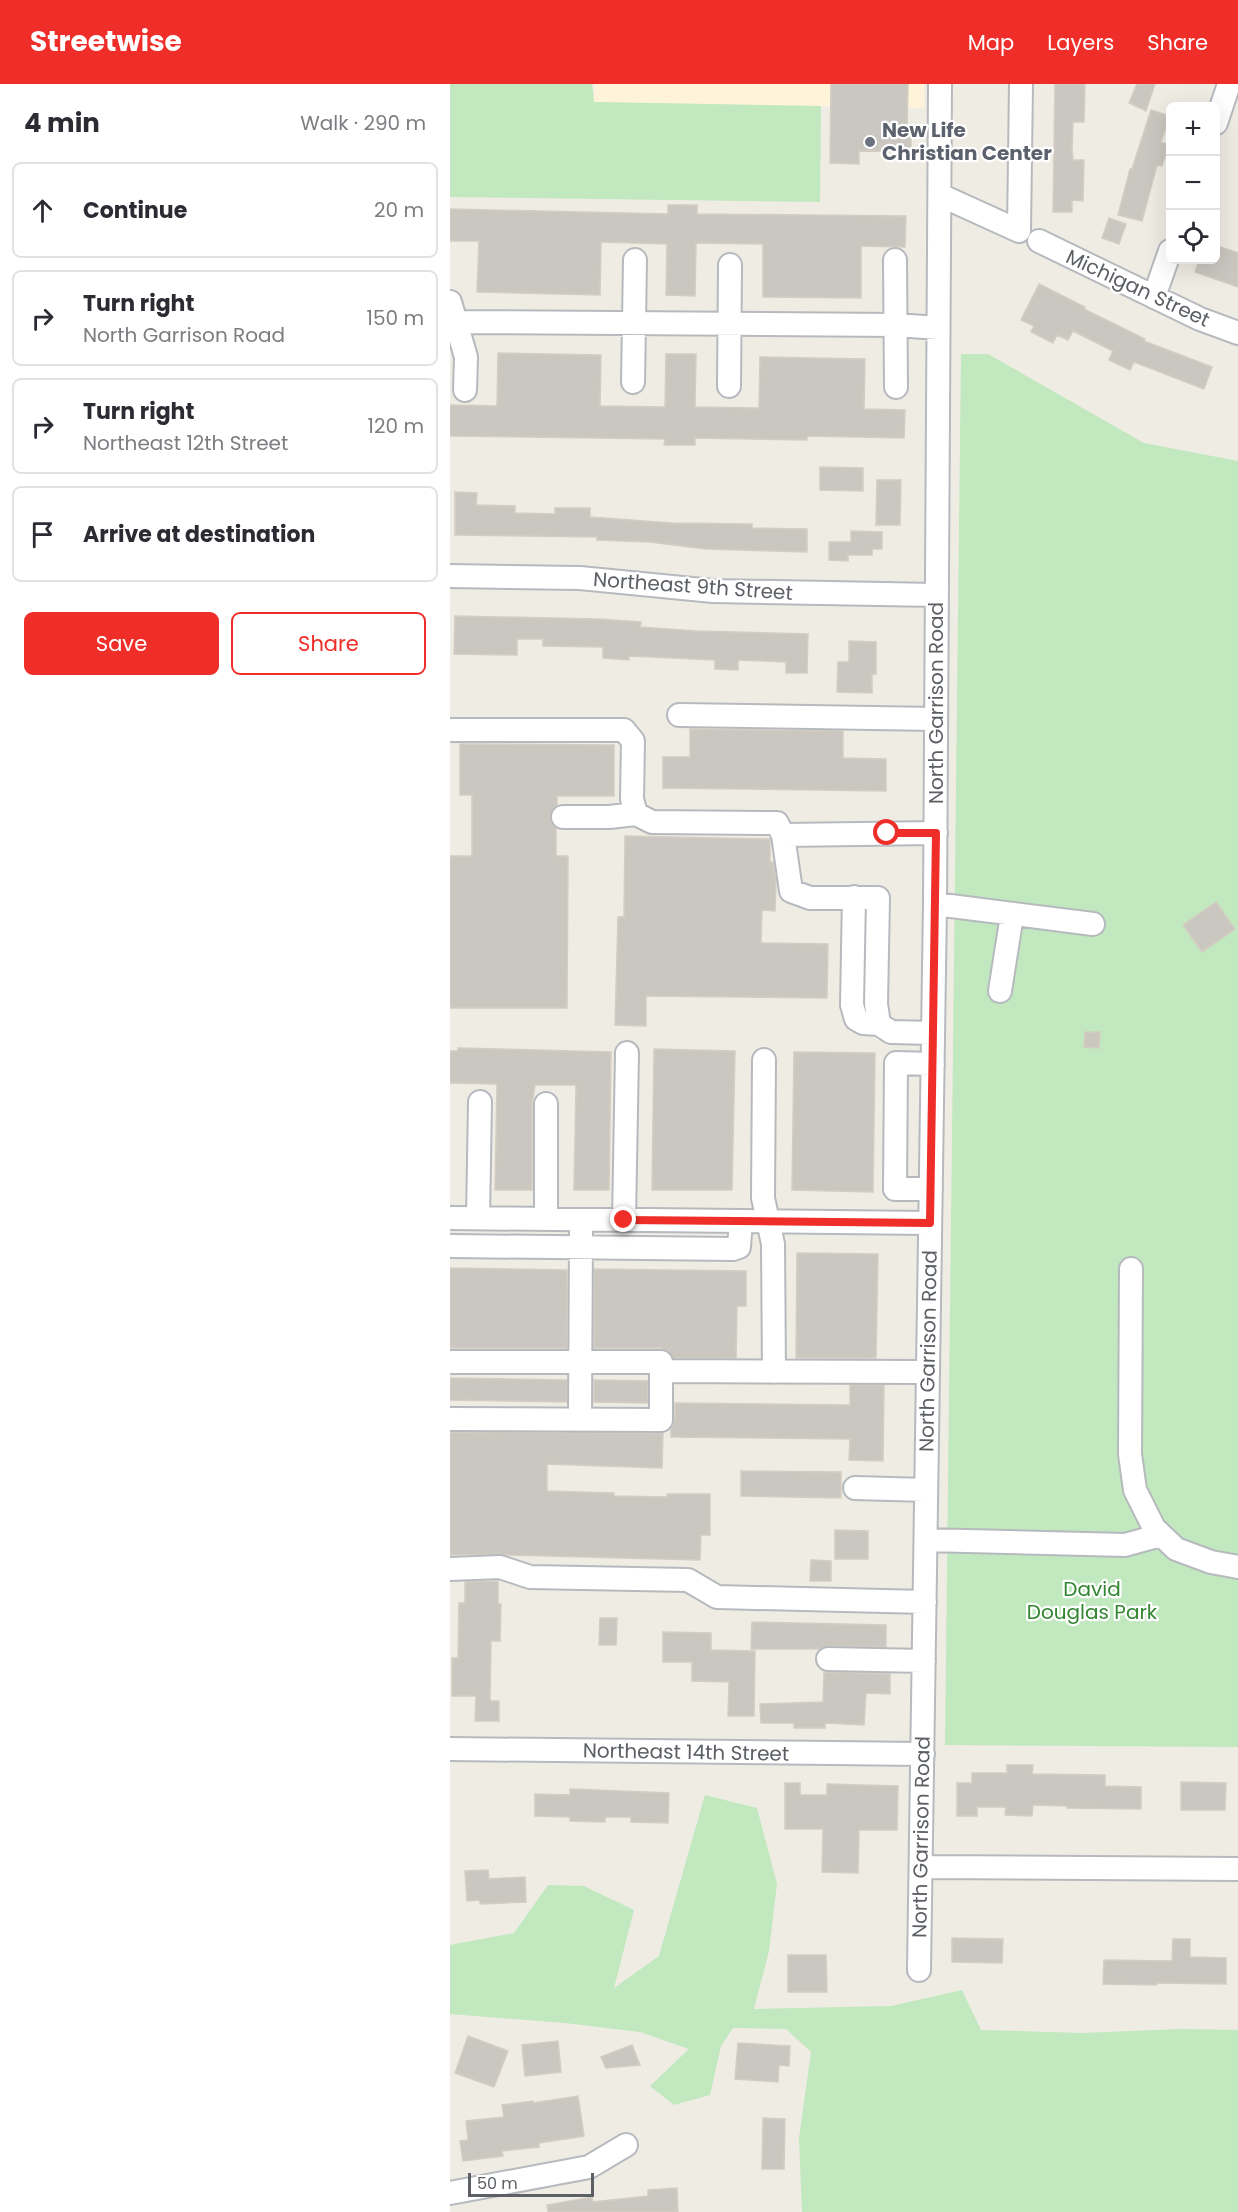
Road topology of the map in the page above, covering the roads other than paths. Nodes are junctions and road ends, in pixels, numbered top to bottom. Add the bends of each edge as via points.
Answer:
1 (940, 84) edge
2 (1021, 84) edge
3 (1229, 84) edge
4 (1220, 109) edge
5 (940, 195) junction
6 (1039, 241) dead end
7 (895, 260) dead end
8 (634, 261) dead end
9 (1166, 262) edge
10 (730, 265) dead end
11 (1154, 297) junction
12 (452, 312) edge
13 (634, 323) junction
14 (730, 324) junction
15 (896, 325) junction
16 (938, 328) junction
17 (1238, 333) edge
18 (633, 382) dead end
19 (729, 386) dead end
20 (896, 387) dead end
21 (465, 390) dead end
22 (450, 576) edge
23 (937, 595) junction
24 (679, 715) dead end
25 (936, 719) junction
26 (450, 730) edge
27 (636, 814) junction
28 (563, 817) dead end
29 (936, 833) junction
30 (783, 835) junction
31 (854, 897) junction
32 (935, 904) junction
33 (1012, 915) junction
34 (1093, 924) dead end
35 (1000, 991) dead end
36 (879, 1024) junction
37 (933, 1033) junction
38 (627, 1053) dead end
39 (764, 1060) dead end
40 (933, 1064) junction
41 (480, 1102) dead end
42 (546, 1104) dead end
43 (931, 1189) junction
44 (450, 1218) edge
45 (478, 1218) junction
46 (546, 1219) junction
47 (581, 1220) junction
48 (624, 1220) junction
49 (741, 1221) junction
50 (768, 1222) junction
51 (930, 1223) junction
52 (450, 1246) edge
53 (581, 1247) junction
54 (1131, 1269) dead end
55 (450, 1362) edge
56 (580, 1362) junction
57 (661, 1371) junction
58 (774, 1372) junction
59 (928, 1372) junction
60 (450, 1419) edge
61 (580, 1419) junction
62 (855, 1488) dead end
63 (926, 1490) junction
64 (1161, 1535) junction
65 (926, 1540) junction
66 (1238, 1567) edge
67 (450, 1569) edge
68 (925, 1602) junction
69 (828, 1659) dead end
70 (924, 1661) junction
71 (450, 1749) edge
72 (923, 1755) junction
73 (921, 1867) junction
74 (1238, 1869) edge
75 (919, 1970) dead end
76 (627, 2145) dead end
77 (450, 2193) edge

1 - 5 street, North Garrison Road
2 - 5 street via 1019,231
3 - 4 street
5 - 16 street, North Garrison Road
6 - 11 street, Michigan Street
7 - 15 street
8 - 13 street
9 - 11 street
10 - 14 street
11 - 17 street, Michigan Street
12 - 13 street
12 - 21 street via 466,357
13 - 14 street
13 - 18 street
14 - 15 street
14 - 19 street
15 - 16 street
15 - 20 street
16 - 23 street, North Garrison Road
22 - 23 street, Northeast 9th Street via 580,579 713,591
23 - 25 street, North Garrison Road
24 - 25 street
25 - 29 street, North Garrison Road
26 - 27 street via 624,730 633,741 632,799
27 - 28 street
27 - 30 street via 652,822 777,823
29 - 30 street
29 - 32 street, North Garrison Road
30 - 31 street via 791,891 810,898
31 - 36 street via 852,1005 856,1019
31 - 36 street via 878,898
32 - 33 street
32 - 37 street, North Garrison Road
33 - 34 street
33 - 35 street
36 - 37 street via 891,1032
37 - 40 street, North Garrison Road
38 - 48 street
39 - 50 street via 763,1198
40 - 43 street, North Garrison Road
40 - 43 street via 896,1063 895,1189
41 - 45 street
42 - 46 street
43 - 51 street, North Garrison Road
44 - 45 street
45 - 46 street
46 - 47 street
47 - 48 street
47 - 53 street
48 - 49 street
49 - 50 street
49 - 53 street via 741,1241 733,1249
50 - 51 street
50 - 58 street via 773,1244
51 - 59 street, North Garrison Road
52 - 53 street
53 - 56 street
54 - 64 street via 1130,1454 1135,1490
55 - 56 street
56 - 57 street via 661,1362
56 - 61 street
57 - 58 street
57 - 61 street via 661,1420
58 - 59 street
59 - 63 street, North Garrison Road
60 - 61 street
62 - 63 street
63 - 65 street, North Garrison Road
64 - 65 street via 1125,1545
64 - 66 street via 1176,1549
65 - 68 street, North Garrison Road
67 - 68 street via 500,1567 530,1577 688,1580 717,1597
68 - 70 street, North Garrison Road
69 - 70 street
70 - 72 street, North Garrison Road
71 - 72 street, Northeast 14th Street
72 - 73 street, North Garrison Road
73 - 74 street
73 - 75 street, North Garrison Road
76 - 77 street via 589,2167

